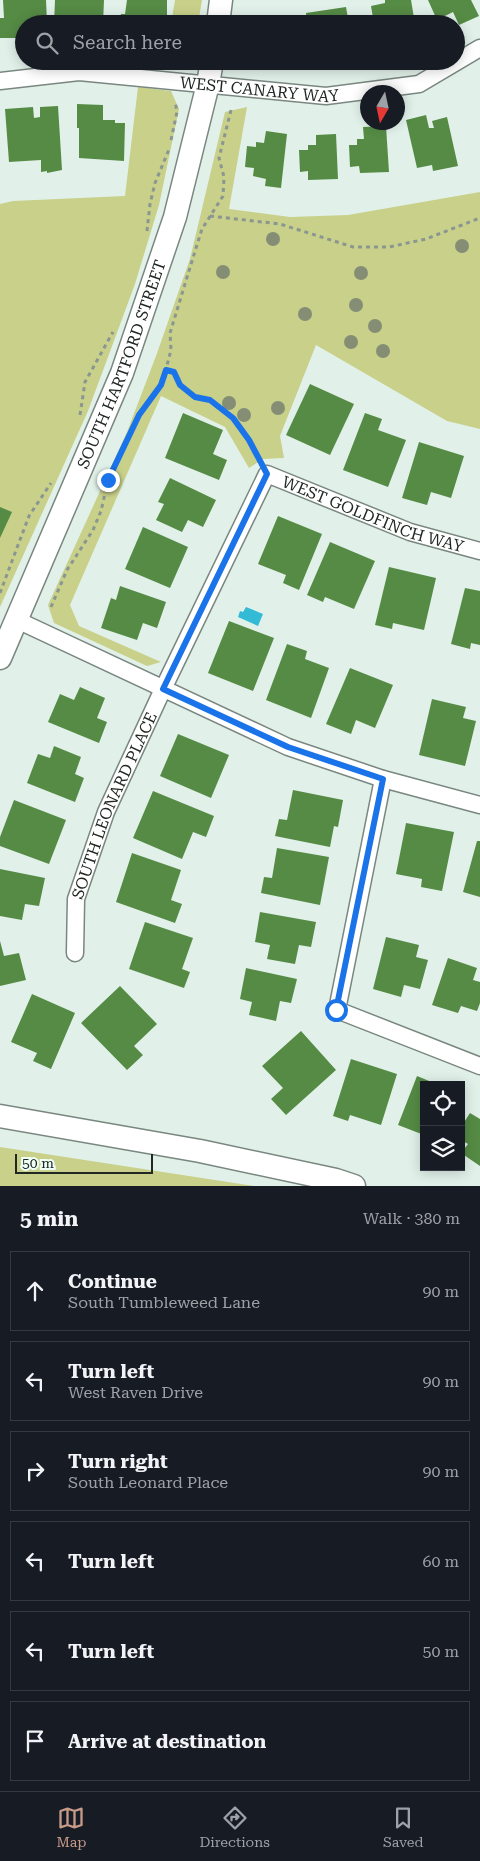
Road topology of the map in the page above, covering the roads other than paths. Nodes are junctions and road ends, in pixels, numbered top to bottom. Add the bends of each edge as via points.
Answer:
1 (222, 0) edge
2 (220, 15) edge
3 (480, 48) edge
4 (465, 57) edge
5 (210, 70) edge
6 (443, 70) edge
7 (0, 81) edge
8 (208, 84) junction
9 (267, 474) joint
10 (480, 551) edge
11 (17, 620) junction
12 (0, 658) edge
13 (163, 689) junction
14 (383, 779) junction
15 (480, 805) edge
16 (75, 953) dead end
17 (480, 1066) edge
18 (0, 1116) edge
19 (354, 1186) edge

1 - 2 street
3 - 4 street, WEST CANARY WAY
5 - 8 street, SOUTH HARTFORD STREET
6 - 8 street, WEST CANARY WAY via 419,84 326,96
7 - 8 street, WEST CANARY WAY via 79,72
8 - 11 street, SOUTH HARTFORD STREET via 175,216 122,373
9 - 10 street, WEST GOLDFINCH WAY via 410,532
9 - 13 street, SOUTH LEONARD PLACE
11 - 12 street, SOUTH HARTFORD STREET
11 - 13 street
13 - 14 street via 288,747
13 - 16 street, SOUTH LEONARD PLACE via 106,812 76,899
14 - 15 street
14 - 17 street via 336,1010
18 - 19 street via 200,1151

